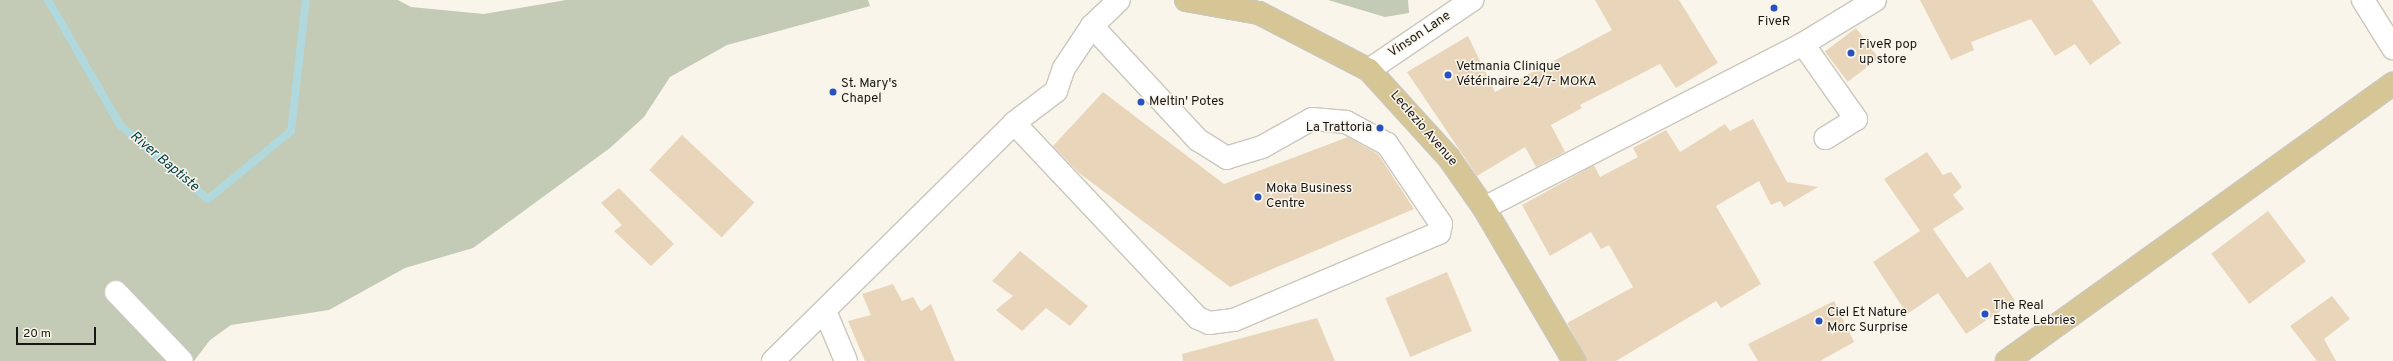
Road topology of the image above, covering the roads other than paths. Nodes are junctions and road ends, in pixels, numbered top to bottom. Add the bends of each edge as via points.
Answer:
1 (1118, 0) edge
2 (1186, 0) edge
3 (1472, 0) edge
4 (1875, 0) edge
5 (2363, 0) edge
6 (1092, 26) junction
7 (1803, 44) junction
8 (2393, 48) edge
9 (1369, 70) junction
10 (2393, 84) edge
11 (1014, 123) junction
12 (1826, 138) dead end
13 (1484, 208) junction
14 (116, 292) dead end
15 (825, 311) junction
16 (1567, 358) edge
17 (182, 361) edge
18 (773, 361) edge
19 (846, 361) edge
20 (2007, 361) edge

1 - 6 street
2 - 9 main road, Leclezio Avenue via 1259,13
3 - 9 street, Vinson Lane
4 - 7 street
5 - 8 street
6 - 11 street via 1064,68 1056,91
6 - 11 street via 1198,140 1227,158 1262,147 1312,119 1346,122 1387,144 1441,224 1439,233 1234,320 1209,323 1198,318
7 - 12 street via 1856,119
7 - 13 street
9 - 13 main road, Leclezio Avenue via 1449,158
10 - 20 main road
11 - 15 street
13 - 16 main road, Leclezio Avenue
14 - 17 street
15 - 18 street
15 - 19 street

